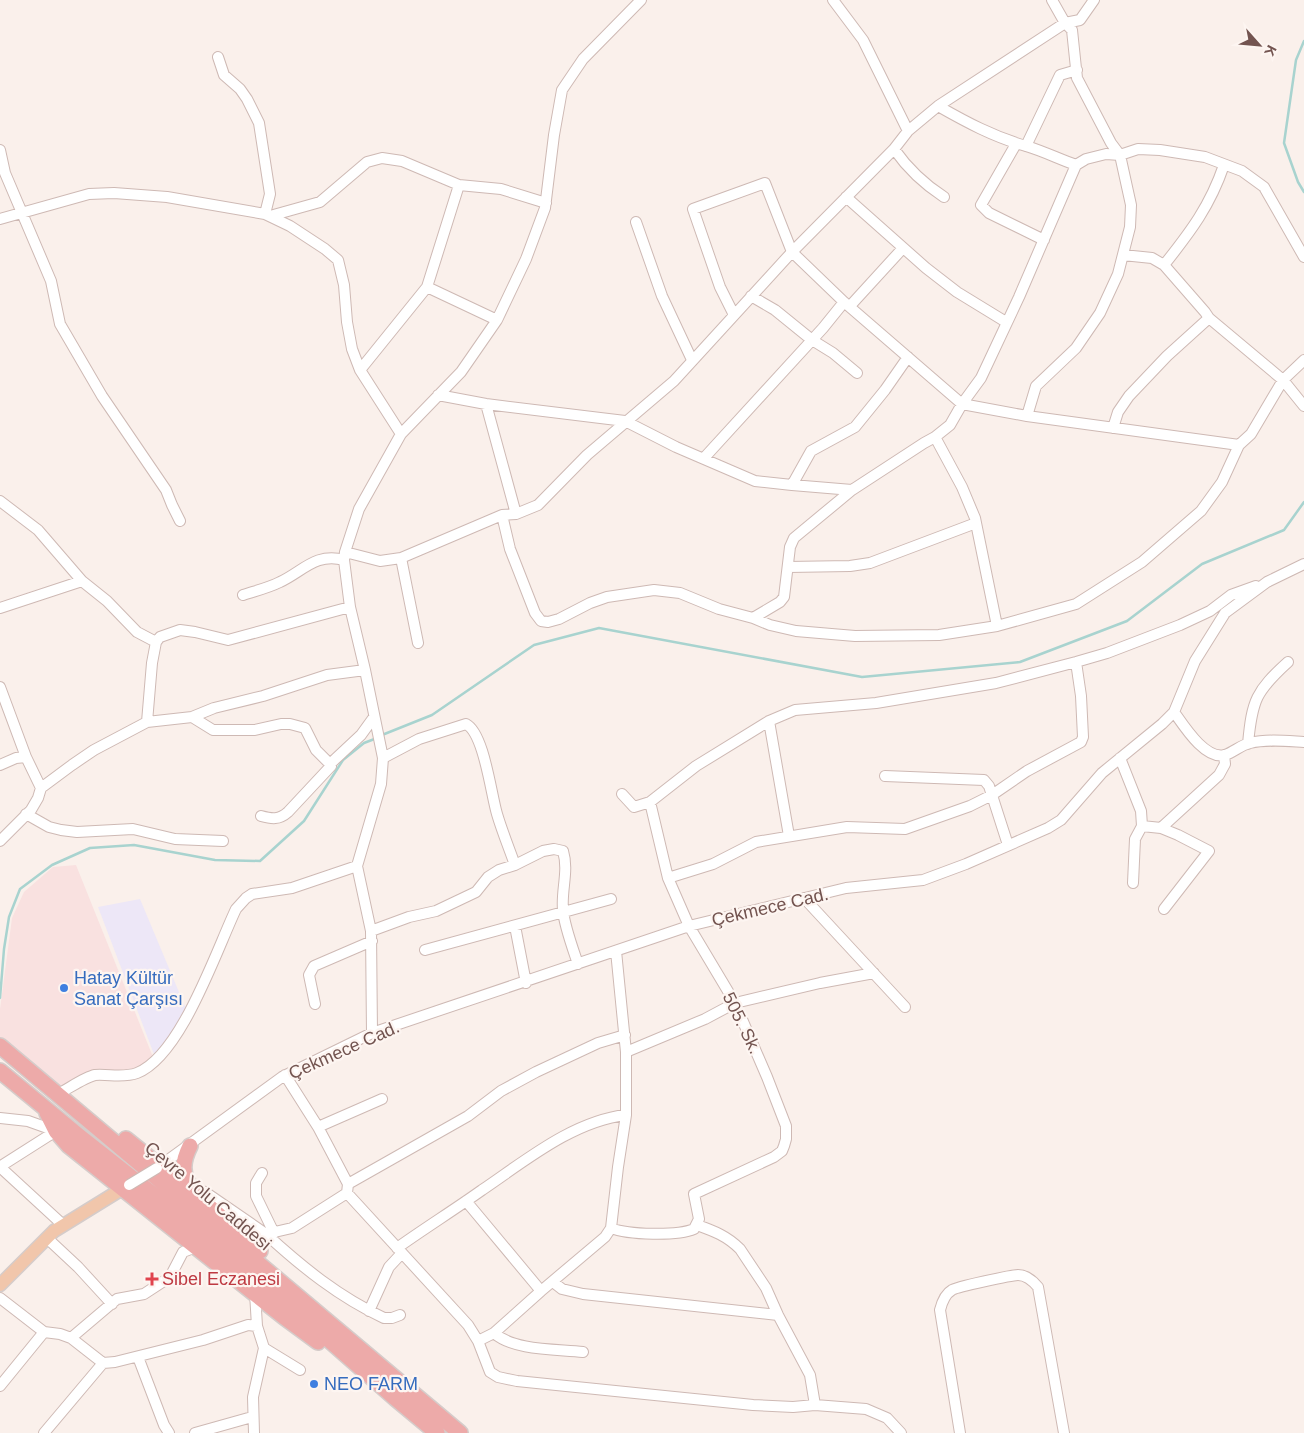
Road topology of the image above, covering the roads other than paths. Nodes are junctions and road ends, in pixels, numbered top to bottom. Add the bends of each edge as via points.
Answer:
1 (640, 0) edge
2 (833, 0) edge
3 (1052, 0) edge
4 (1094, 0) edge
5 (1066, 23) junction
6 (218, 57) dead end
7 (1076, 70) junction
8 (938, 106) junction
9 (908, 131) junction
10 (1021, 145) junction
11 (894, 149) junction
12 (0, 150) edge
13 (1120, 155) junction
14 (1076, 165) junction
15 (1224, 165) junction
16 (459, 185) junction
17 (846, 197) junction
18 (944, 197) dead end
19 (546, 203) junction
20 (23, 213) junction
21 (268, 215) junction
22 (0, 219) edge
23 (636, 222) dead end
24 (1044, 240) junction
25 (903, 248) junction
26 (792, 252) junction
27 (1123, 255) junction
28 (1304, 257) edge
29 (1164, 265) junction
30 (427, 287) junction
31 (752, 296) junction
32 (847, 304) junction
33 (734, 314) junction
34 (1209, 318) junction
35 (497, 320) junction
36 (1006, 322) junction
37 (812, 340) junction
38 (908, 358) junction
39 (692, 360) junction
40 (1304, 360) edge
41 (360, 370) junction
42 (857, 373) dead end
43 (1283, 380) junction
44 (438, 396) junction
45 (486, 404) junction
46 (962, 404) junction
47 (1304, 406) edge
48 (1027, 416) junction
49 (625, 421) junction
50 (1113, 428) junction
51 (402, 434) junction
52 (935, 437) junction
53 (1239, 445) junction
54 (704, 458) junction
55 (792, 485) junction
56 (852, 490) junction
57 (0, 501) edge
58 (516, 514) junction
59 (502, 515) junction
60 (180, 521) dead end
61 (976, 523) junction
62 (344, 556) junction
63 (401, 558) junction
64 (1304, 564) edge
65 (788, 567) junction
66 (1292, 570) junction
67 (1304, 570) edge
68 (82, 581) junction
69 (1267, 582) junction
70 (243, 595) dead end
71 (350, 607) junction
72 (0, 608) edge
73 (753, 618) junction
74 (997, 626) junction
75 (156, 642) junction
76 (418, 643) dead end
77 (1076, 662) junction
78 (1288, 662) dead end
79 (365, 670) junction
80 (0, 687) edge
81 (1174, 712) junction
82 (192, 717) junction
83 (374, 718) junction
84 (769, 721) junction
85 (146, 722) junction
86 (1304, 742) edge
87 (1248, 744) junction
88 (1224, 755) junction
89 (26, 757) junction
90 (383, 758) junction
91 (1120, 758) junction
92 (330, 764) junction
93 (0, 765) edge
94 (885, 776) dead end
95 (41, 788) junction
96 (622, 794) dead end
97 (992, 795) junction
98 (650, 802) junction
99 (26, 814) junction
100 (261, 816) dead end
101 (1142, 826) junction
102 (1162, 828) junction
103 (789, 836) junction
104 (0, 841) edge
105 (223, 841) dead end
106 (1008, 845) junction
107 (514, 865) junction
108 (356, 866) junction
109 (668, 878) junction
110 (1133, 883) dead end
111 (804, 898) junction
112 (611, 899) dead end
113 (1164, 909) dead end
114 (563, 913) junction
115 (514, 926) junction
116 (688, 926) junction
117 (371, 936) junction
118 (425, 950) dead end
119 (616, 951) junction
120 (578, 964) junction
121 (874, 973) junction
122 (526, 983) junction
123 (735, 1003) junction
124 (315, 1004) dead end
125 (904, 1007) dead end
126 (372, 1034) junction
127 (625, 1035) junction
128 (0, 1046) edge
129 (626, 1052) junction
130 (0, 1071) edge
131 (285, 1075) junction
132 (55, 1092) junction
133 (382, 1098) dead end
134 (43, 1105) junction
135 (626, 1115) junction
136 (0, 1118) edge
137 (318, 1128) junction
138 (56, 1131) junction
139 (190, 1146) junction
140 (0, 1167) edge
141 (159, 1167) junction
142 (262, 1173) dead end
143 (125, 1187) junction
144 (348, 1189) junction
145 (199, 1198) junction
146 (466, 1201) junction
147 (62, 1224) junction
148 (697, 1225) junction
149 (611, 1228) junction
150 (270, 1234) junction
151 (48, 1239) junction
152 (196, 1247) junction
153 (399, 1250) junction
154 (553, 1282) junction
155 (0, 1285) edge
156 (541, 1291) junction
157 (254, 1293) junction
158 (0, 1298) edge
159 (112, 1304) junction
160 (369, 1311) junction
161 (400, 1315) dead end
162 (778, 1315) junction
163 (257, 1326) junction
164 (44, 1332) junction
165 (494, 1333) junction
166 (70, 1338) junction
167 (478, 1341) junction
168 (264, 1348) junction
169 (583, 1352) dead end
170 (138, 1357) junction
171 (102, 1363) junction
172 (300, 1370) dead end
173 (388, 1373) junction
174 (0, 1386) edge
175 (395, 1398) junction
176 (815, 1405) junction
177 (252, 1417) junction
178 (44, 1433) edge
179 (169, 1433) edge
180 (195, 1433) edge
181 (254, 1433) edge
182 (436, 1433) edge
183 (460, 1433) edge
184 (901, 1433) edge
185 (960, 1433) edge
186 (1064, 1433) edge

1 - 19 street via 583,59 562,90
2 - 9 street via 863,40
3 - 5 street
4 - 5 street via 1080,20
5 - 7 street via 1072,30
5 - 8 street
6 - 21 street via 224,75 240,89 259,123 270,194
7 - 10 street via 1060,75
7 - 13 street via 1077,78 1111,144
8 - 9 street
8 - 10 street via 973,126
9 - 11 street
10 - 14 street
10 - 24 street via 981,205 990,213
11 - 17 street
11 - 18 street via 926,185
12 - 20 street via 5,172
13 - 14 street via 1106,154
13 - 15 street via 1138,149 1160,150 1205,157
13 - 27 street via 1131,205
14 - 24 street
15 - 28 street via 1242,171 1264,187
15 - 29 street via 1216,189 1193,228
16 - 19 street via 501,189
16 - 21 street via 402,161 382,158 367,162 320,202
16 - 30 street
17 - 25 street
17 - 26 street
19 - 35 street via 526,259
20 - 21 street via 89,194 114,193 167,197
20 - 22 street
20 - 60 street via 51,281 60,324 102,396 166,490
21 - 41 street via 290,226 338,260 352,349
23 - 39 street via 662,296
24 - 36 street
25 - 32 street
25 - 36 street via 957,292
26 - 31 street
26 - 32 street
26 - 33 street via 765,183 693,209 720,287
27 - 29 street via 1152,258
27 - 48 street via 1100,313 1076,348 1036,386
29 - 34 street
30 - 35 street
30 - 41 street
31 - 33 street
31 - 37 street
32 - 37 street
32 - 38 street
33 - 39 street
34 - 43 street
34 - 50 street via 1129,396 1118,412
35 - 44 street via 461,372
36 - 46 street via 980,378
37 - 42 street
37 - 54 street
38 - 46 street
38 - 55 street via 855,428 811,451
39 - 49 street via 674,381
40 - 43 street
41 - 51 street
43 - 47 street
43 - 53 street via 1251,434
44 - 45 street
44 - 51 street
45 - 49 street
45 - 58 street
46 - 48 street
46 - 52 street via 950,425
48 - 50 street
49 - 54 street
49 - 58 street via 538,505
50 - 53 street
51 - 62 street via 359,509
52 - 56 street
52 - 61 street via 962,487
53 - 74 street via 1222,482 1201,511 1142,562 1076,604
54 - 55 street via 755,481
55 - 56 street
56 - 65 street via 794,538
57 - 68 street via 38,530
58 - 59 street
59 - 63 street
59 - 73 street via 510,549 535,614 541,621 559,619 607,597 654,590 680,593 719,609
61 - 65 street via 870,563
61 - 74 street
62 - 63 street via 380,561
62 - 70 street via 318,560 281,582
62 - 71 street
63 - 76 street
64 - 66 street, Çekmece Cad.
65 - 73 street via 784,597
66 - 67 street
66 - 69 street, Çekmece Cad.
68 - 72 street
68 - 75 street via 137,632
69 - 77 street via 1231,595 1210,611 1180,625
69 - 81 street, Çekmece Cad. via 1226,613 1195,661
71 - 75 street via 228,640 180,630 160,637
71 - 79 street
73 - 74 street via 796,631 855,636 939,635
75 - 85 street
77 - 84 street via 996,683 876,703 795,710
77 - 97 street via 1081,696 1081,742 1027,771
78 - 87 street via 1257,696 1250,716
79 - 82 street via 327,675
79 - 83 street
80 - 89 street
81 - 88 street via 1205,749
81 - 91 street, Çekmece Cad.
82 - 85 street
82 - 92 street via 213,730 255,730 281,724 305,728 316,750
83 - 90 street
83 - 92 street
84 - 98 street via 696,766
84 - 103 street
85 - 95 street via 94,750
86 - 87 street via 1284,740
87 - 88 street
88 - 102 street via 1225,764 1220,775
89 - 93 street
89 - 95 street
90 - 107 street via 418,739 466,724 470,726 482,750 496,812
90 - 108 street via 381,784
91 - 101 street via 1141,811
91 - 106 street, Çekmece Cad. via 1102,773 1061,820
92 - 100 street via 281,818
94 - 97 street via 984,780
95 - 99 street
96 - 98 street via 634,807
97 - 103 street via 905,829 846,827
97 - 106 street
98 - 109 street, 505. Sk.
99 - 104 street
99 - 105 street via 60,830 133,829 175,839
101 - 102 street
101 - 110 street via 1135,839
102 - 113 street via 1209,851
103 - 109 street via 756,842 713,864
106 - 111 street, Çekmece Cad. via 923,880 846,888
107 - 114 street via 543,850 563,851 566,860
107 - 117 street via 488,877 476,892 436,911 409,917
108 - 117 street
108 - 132 street via 292,888 252,894 246,898 236,909 186,1019 154,1062 137,1073 93,1075
109 - 116 street, 505. Sk.
111 - 116 street, Çekmece Cad.
111 - 121 street
112 - 114 street
114 - 115 street
114 - 120 street
115 - 118 street
115 - 122 street
116 - 119 street, Çekmece Cad.
116 - 123 street, 505. Sk.
117 - 124 street via 314,966 309,975
117 - 126 street
119 - 120 street, Çekmece Cad.
119 - 127 street
120 - 122 street, Çekmece Cad.
121 - 123 street
121 - 125 street
122 - 126 street, Çekmece Cad.
123 - 129 street
123 - 148 street, 505. Sk. via 786,1126 786,1139 782,1151 774,1157 694,1194 699,1212
126 - 131 street, Çekmece Cad.
127 - 129 street
127 - 144 street via 598,1043 501,1091 468,1116
128 - 132 highway, Çevre Yolu Caddesi
129 - 135 street
130 - 134 highway, Çevre Yolu Caddesi
131 - 137 street
131 - 139 street, Çekmece Cad.
132 - 141 highway via 90,1111
132 - 173 highway, Çevre Yolu Caddesi
133 - 137 street
134 - 138 highway
134 - 175 highway, Çevre Yolu Caddesi via 254,1274
135 - 146 street via 603,1119 574,1130
135 - 149 street
136 - 138 street via 28,1121
137 - 144 street
138 - 140 street
138 - 143 highway via 69,1146
139 - 141 street, Çekmece Cad.
139 - 145 highway via 184,1157 183,1169
140 - 147 street
141 - 143 street, Çekmece Cad., bridge
141 - 145 highway
142 - 150 street via 256,1183 256,1196
143 - 147 main road
143 - 152 highway
144 - 150 street via 292,1228
144 - 153 street
145 - 150 street via 205,1192
145 - 173 highway via 300,1287
146 - 153 street
146 - 156 street
147 - 151 main road
148 - 149 street via 690,1231 673,1233 621,1232
148 - 162 street via 722,1234 740,1249 766,1288
149 - 154 street
150 - 160 street via 296,1261 338,1293
151 - 155 main road
151 - 159 street
152 - 157 highway
152 - 159 street via 183,1252 170,1277 144,1294 116,1299
153 - 160 street
153 - 167 street via 468,1325
154 - 156 street
154 - 162 street via 562,1289 583,1294
156 - 165 street
157 - 163 street
157 - 175 highway
158 - 164 street
159 - 166 street
160 - 161 street via 384,1318
162 - 176 street via 810,1376
163 - 168 street
163 - 170 street via 248,1325
164 - 166 street
164 - 174 street
165 - 167 street
165 - 169 street via 515,1345
166 - 171 street
167 - 176 street via 490,1372 506,1379 753,1405
168 - 172 street
168 - 177 street
170 - 171 street
170 - 179 street
171 - 178 street
173 - 183 highway, Çevre Yolu Caddesi
175 - 182 highway, Çevre Yolu Caddesi
176 - 184 street via 873,1411 887,1418
177 - 180 street
177 - 181 street
185 - 186 street via 941,1305 953,1289 1018,1275 1038,1287

